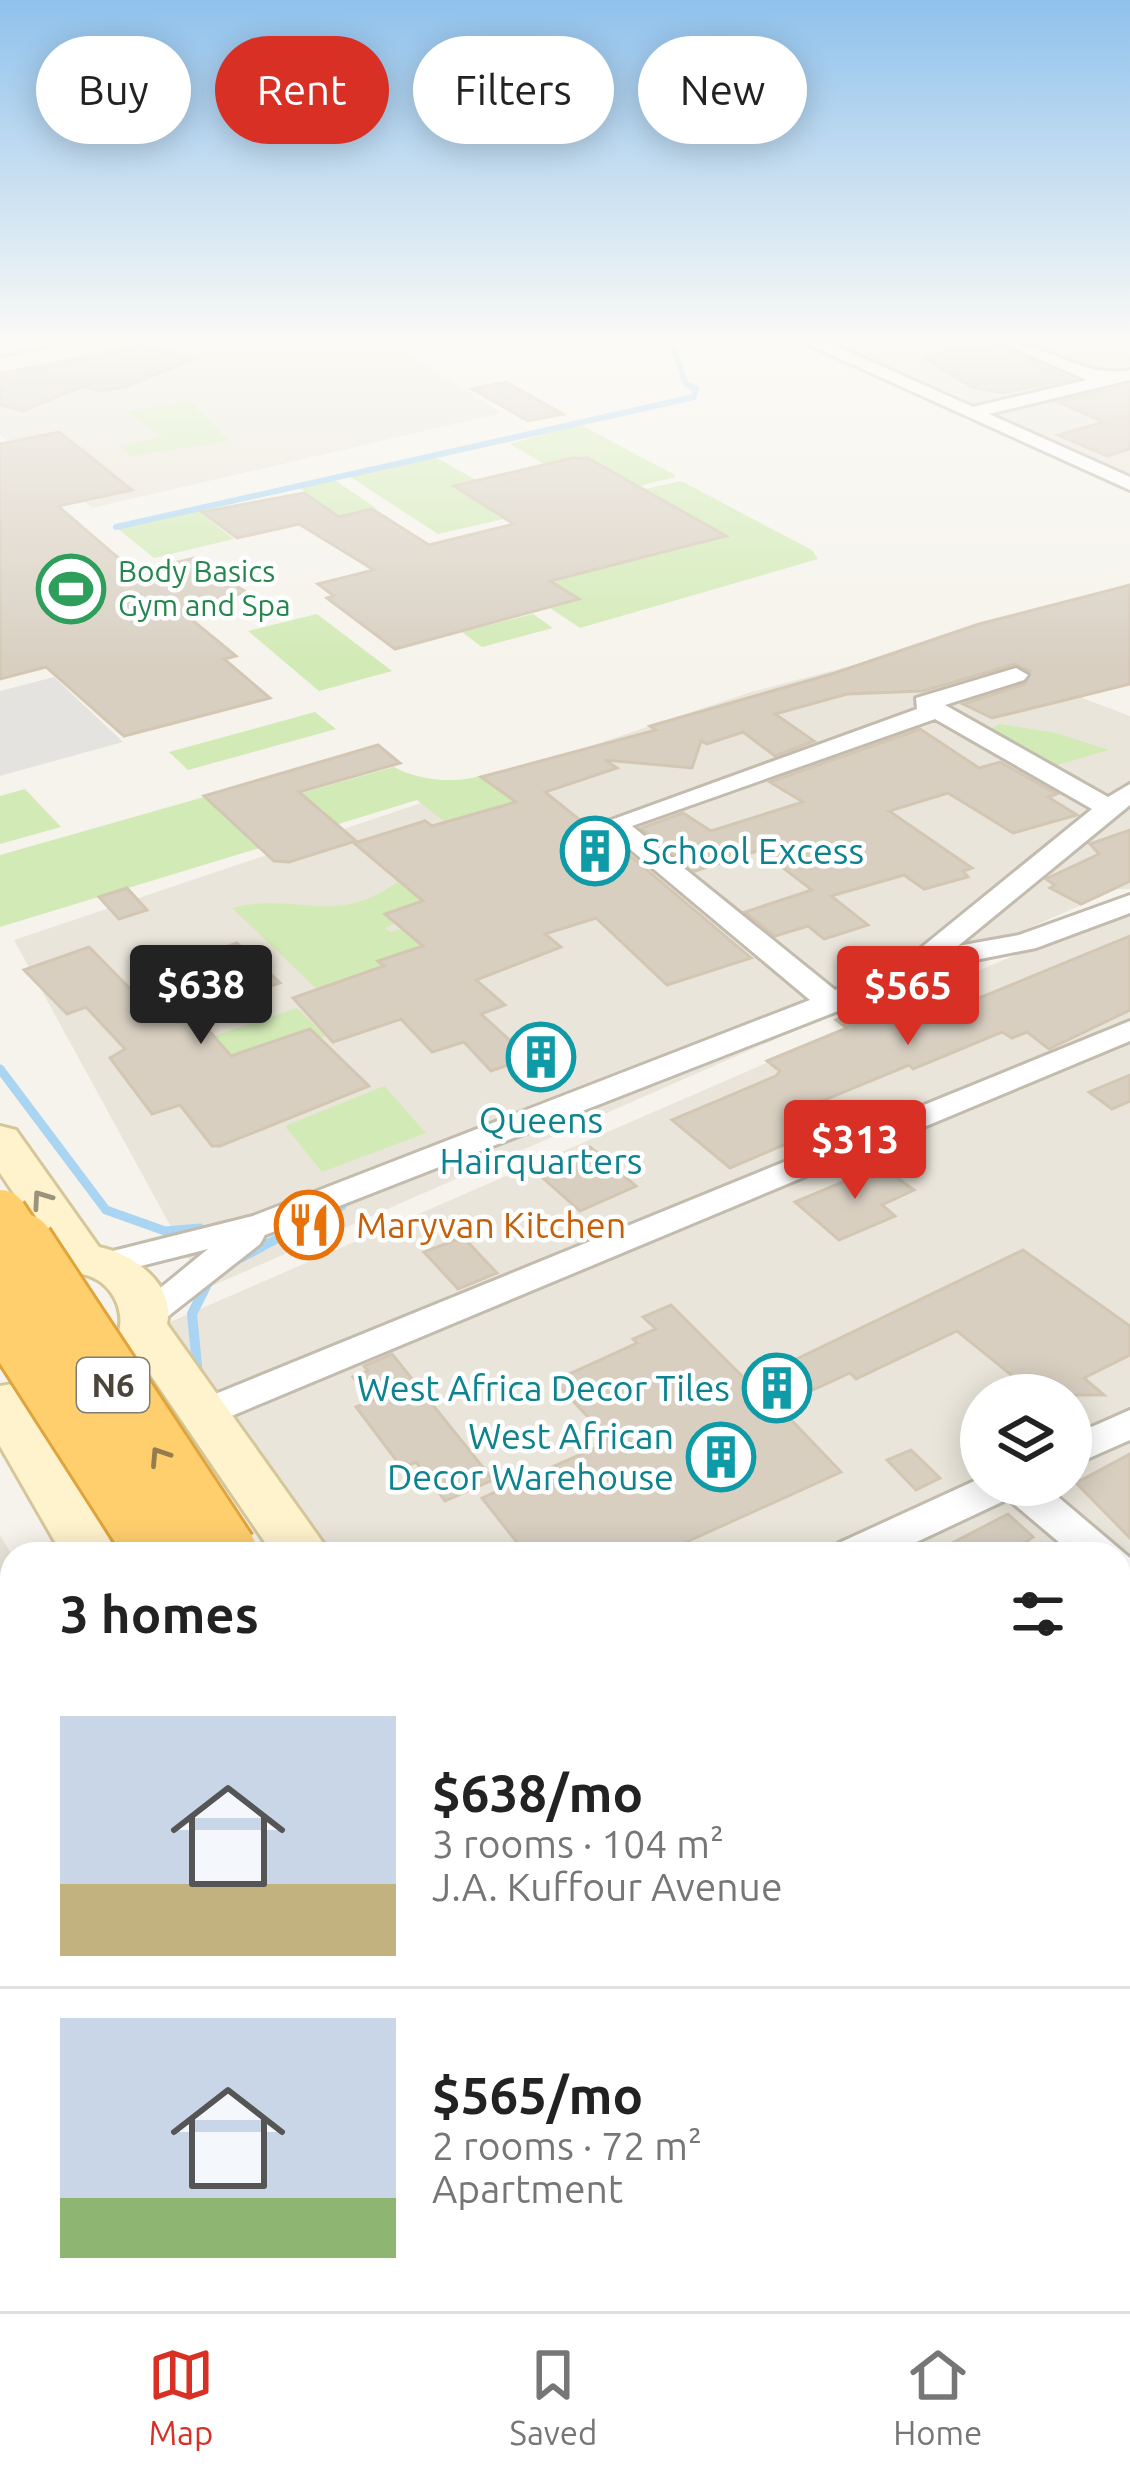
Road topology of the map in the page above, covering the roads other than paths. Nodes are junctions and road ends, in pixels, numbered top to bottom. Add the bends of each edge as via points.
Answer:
1 (1055, 450) edge
2 (1130, 459) edge
3 (1096, 468) junction
4 (1130, 484) edge
5 (1016, 675) dead end
6 (934, 711) junction
7 (1118, 800) edge
8 (1130, 903) edge
9 (921, 962) junction
10 (832, 1003) junction
11 (1130, 1030) edge
12 (0, 1140) edge
13 (0, 1217) edge
14 (264, 1224) junction
15 (93, 1261) junction
16 (0, 1268) edge
17 (0, 1300) edge
18 (148, 1322) junction
19 (1, 1404) edge
20 (204, 1413) junction
21 (1125, 1433) edge
22 (1092, 1445) edge
23 (960, 1504) edge
24 (1043, 1506) edge
25 (83, 1542) edge
26 (155, 1542) edge
27 (215, 1542) edge
28 (295, 1542) edge
29 (879, 1542) edge
30 (1086, 1542) edge

1 - 3 street
2 - 3 street
3 - 4 street
5 - 6 street via 927,700
6 - 7 street
6 - 10 street via 613,826
7 - 9 street
8 - 9 street via 1026,942
9 - 10 street
10 - 14 street
11 - 20 street
15 -> 12 main road
27 -> 13 highway, N6, bridge
14 - 15 street
14 - 18 street
15 - 16 main road via 33,1258
15 - 18 main road via 131,1279
17 - 26 highway, N6, bridge
18 - 19 main road via 119,1371 65,1398
18 - 20 main road
19 - 25 main road
20 - 28 main road
21 - 22 street
23 - 29 street
24 - 30 street

